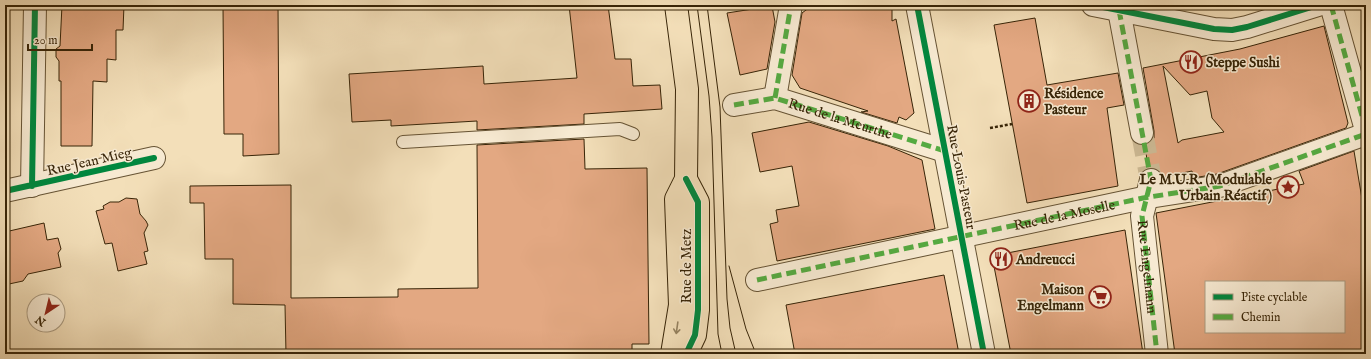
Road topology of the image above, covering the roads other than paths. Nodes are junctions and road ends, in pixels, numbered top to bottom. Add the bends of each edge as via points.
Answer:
1 (35, 5) edge
2 (676, 5) edge
3 (791, 5) edge
4 (917, 5) edge
5 (1093, 5) edge
6 (1318, 5) edge
7 (1331, 5) edge
8 (1119, 10) junction
9 (775, 98) junction
10 (734, 105) dead end
11 (1366, 130) edge
12 (1142, 133) tunnel mouth
13 (633, 134) dead end
14 (1366, 134) edge
15 (403, 142) dead end
16 (945, 151) junction
17 (154, 158) dead end
18 (686, 179) junction
19 (32, 186) junction
20 (1149, 188) junction
21 (5, 191) edge
22 (961, 237) junction
23 (757, 280) dead end
24 (672, 354) edge
25 (686, 354) edge
26 (984, 354) edge
27 (1157, 354) edge

1 - 19 street
2 - 18 main road, Rue de Metz via 687,89
3 - 9 street
4 - 16 street, Rue Louis Pasteur
5 - 8 street
6 - 8 street via 1232,30 1214,29
7 - 11 street
8 - 12 street
9 - 10 street, Rue de la Meurthe
9 - 16 street, Rue de la Meurthe
13 - 15 lane via 620,129
14 - 20 street, Rue de la Moselle via 1220,186
16 - 22 street, Rue Louis Pasteur
17 - 19 street, Rue Jean Mieg
18 -> 24 main road, Rue de Metz via 676,199 680,305
18 - 25 main road, Rue de Metz via 698,202 698,310 695,335
19 - 21 street, Rue Jean Mieg
20 - 22 street, Rue de la Moselle
20 - 27 street, Rue Engelmann via 1142,216
22 - 23 street, Rue de la Moselle
22 - 26 street, Rue Louis Pasteur

